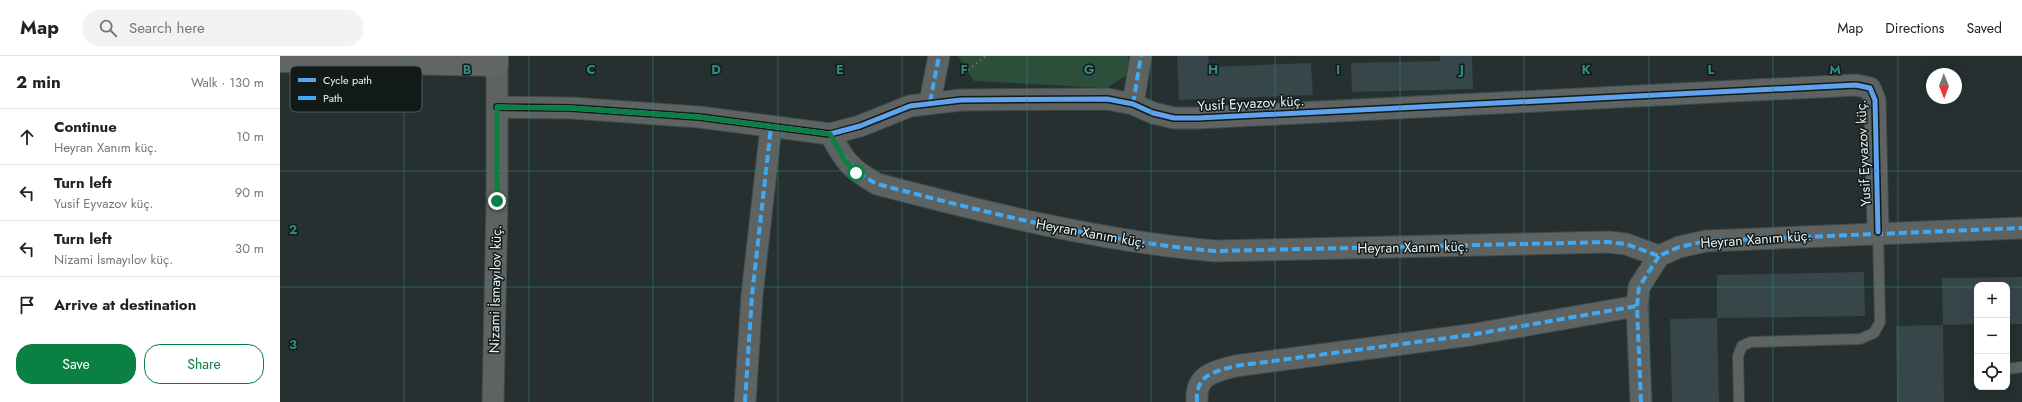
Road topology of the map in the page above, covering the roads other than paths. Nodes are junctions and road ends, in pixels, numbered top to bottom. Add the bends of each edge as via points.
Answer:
1 (939, 56) edge
2 (1141, 56) edge
3 (280, 61) edge
4 (497, 61) edge
5 (930, 102) junction
6 (1133, 104) junction
7 (497, 107) junction
8 (771, 127) junction
9 (830, 134) junction
10 (2022, 228) edge
11 (1878, 232) junction
12 (1658, 256) junction
13 (1637, 306) junction
14 (2022, 367) edge
15 (2010, 369) edge
16 (493, 402) edge
17 (745, 402) edge
18 (1197, 402) edge
19 (1641, 402) edge
20 (1739, 402) edge

1 - 5 street
2 - 6 street
3 - 4 street
4 - 7 street, Nizami İsmayılov küç.
5 - 6 street, Yusif Eyvazov küç. via 1107,99
5 - 9 street, Yusif Eyvazov küç. via 910,106 860,126
6 - 11 street, Yusif Eyvazov küç. via 1153,113 1174,118 1198,118 1856,85 1870,88 1875,100
7 - 8 street, Yusif Eyvazov küç. via 571,108 692,117
7 - 16 street, Nizami İsmayılov küç.
8 - 9 street, Yusif Eyvazov küç.
8 - 17 street via 752,295
9 - 12 street, Heyran Xanım küç. via 844,159 856,173 876,184 1045,226 1171,247 1215,251 1272,251 1608,242 1626,244
10 - 11 street, Heyran Xanım küç.
11 - 12 street, Heyran Xanım küç. via 1706,241 1679,247
11 - 20 lane via 1880,322 1874,333 1860,339 1751,342 1742,346 1738,356
12 - 13 street via 1639,286
13 - 18 street via 1470,335 1234,366 1210,373 1201,381 1196,392
13 - 19 street
14 - 15 lane

